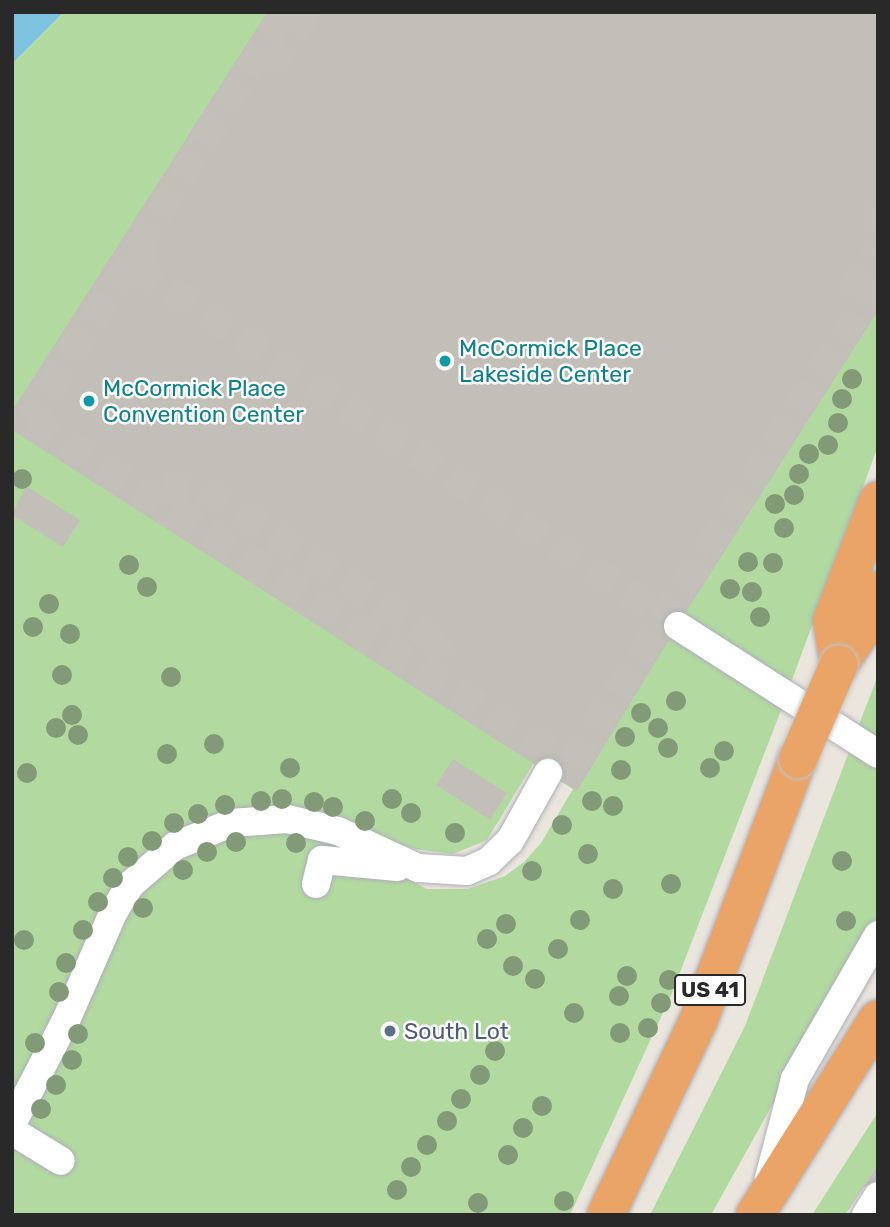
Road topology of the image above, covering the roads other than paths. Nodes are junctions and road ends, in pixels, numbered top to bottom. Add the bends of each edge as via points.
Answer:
1 (878, 501) edge
2 (878, 591) edge
3 (678, 626) tunnel mouth
4 (839, 664) junction
5 (878, 754) edge
6 (548, 774) dead end
7 (418, 868) junction
8 (316, 884) dead end
9 (878, 935) edge
10 (878, 1019) edge
11 (12, 1124) edge
12 (12, 1131) edge
13 (61, 1161) dead end
14 (878, 1196) edge
15 (759, 1208) edge
16 (606, 1215) edge
17 (866, 1215) edge

1 - 4 highway via 832,621
2 - 4 highway, US 41 via 860,634
3 - 5 street
4 - 16 highway, US 41, bridge via 699,1020
6 - 7 street via 510,841 489,861 467,871
7 - 8 street via 322,860
7 - 11 street via 338,831 287,819 231,823 175,846 130,885 113,913 68,1018
9 - 15 street via 795,1079
10 - 15 highway
12 - 13 street
14 - 17 street

